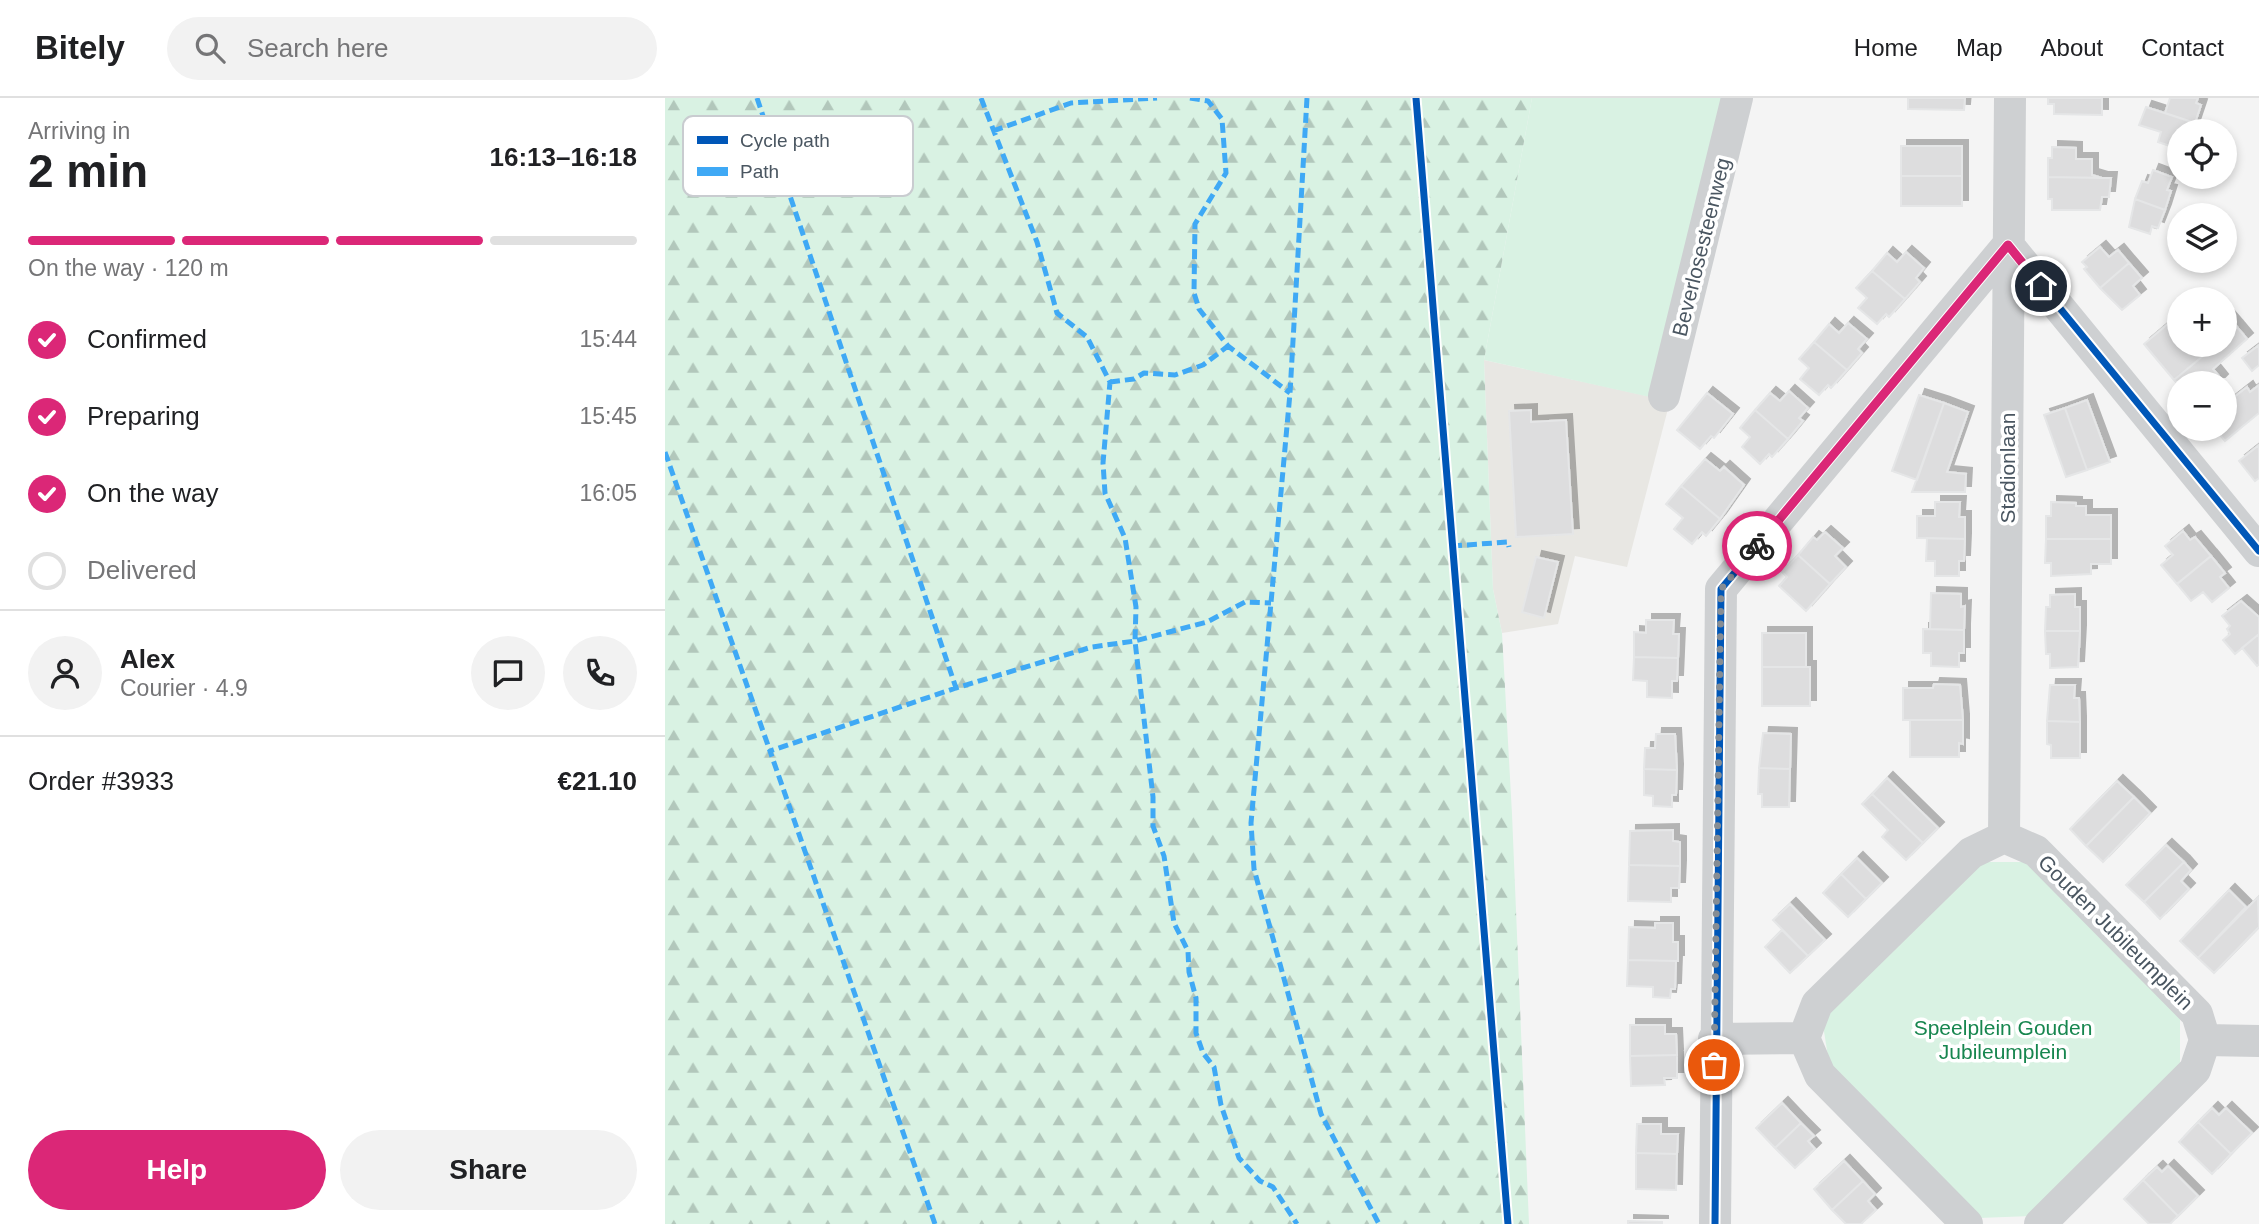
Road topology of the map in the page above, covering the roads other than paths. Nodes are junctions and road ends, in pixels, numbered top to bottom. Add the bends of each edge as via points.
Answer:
1 (1737, 98) edge
2 (2010, 98) edge
3 (2008, 245) junction
4 (1664, 396) dead end
5 (2259, 551) edge
6 (2004, 837) junction
7 (1804, 1038) junction
8 (1714, 1039) junction
9 (2205, 1040) junction
10 (2259, 1041) edge
11 (1715, 1224) edge
12 (1967, 1224) edge
13 (2040, 1224) edge

1 - 4 street, Beverlosesteenweg
2 - 3 street, Stadionlaan
3 - 5 street
3 - 6 street, Stadionlaan
3 - 8 street via 1721,589
6 - 7 street via 1971,853 1817,1004
6 - 9 street, Gouden Jubileumplein via 2036,851 2098,912 2197,1014
7 - 8 street
7 - 12 street via 1820,1075
8 - 11 street
9 - 10 street
9 - 13 street via 2195,1070

